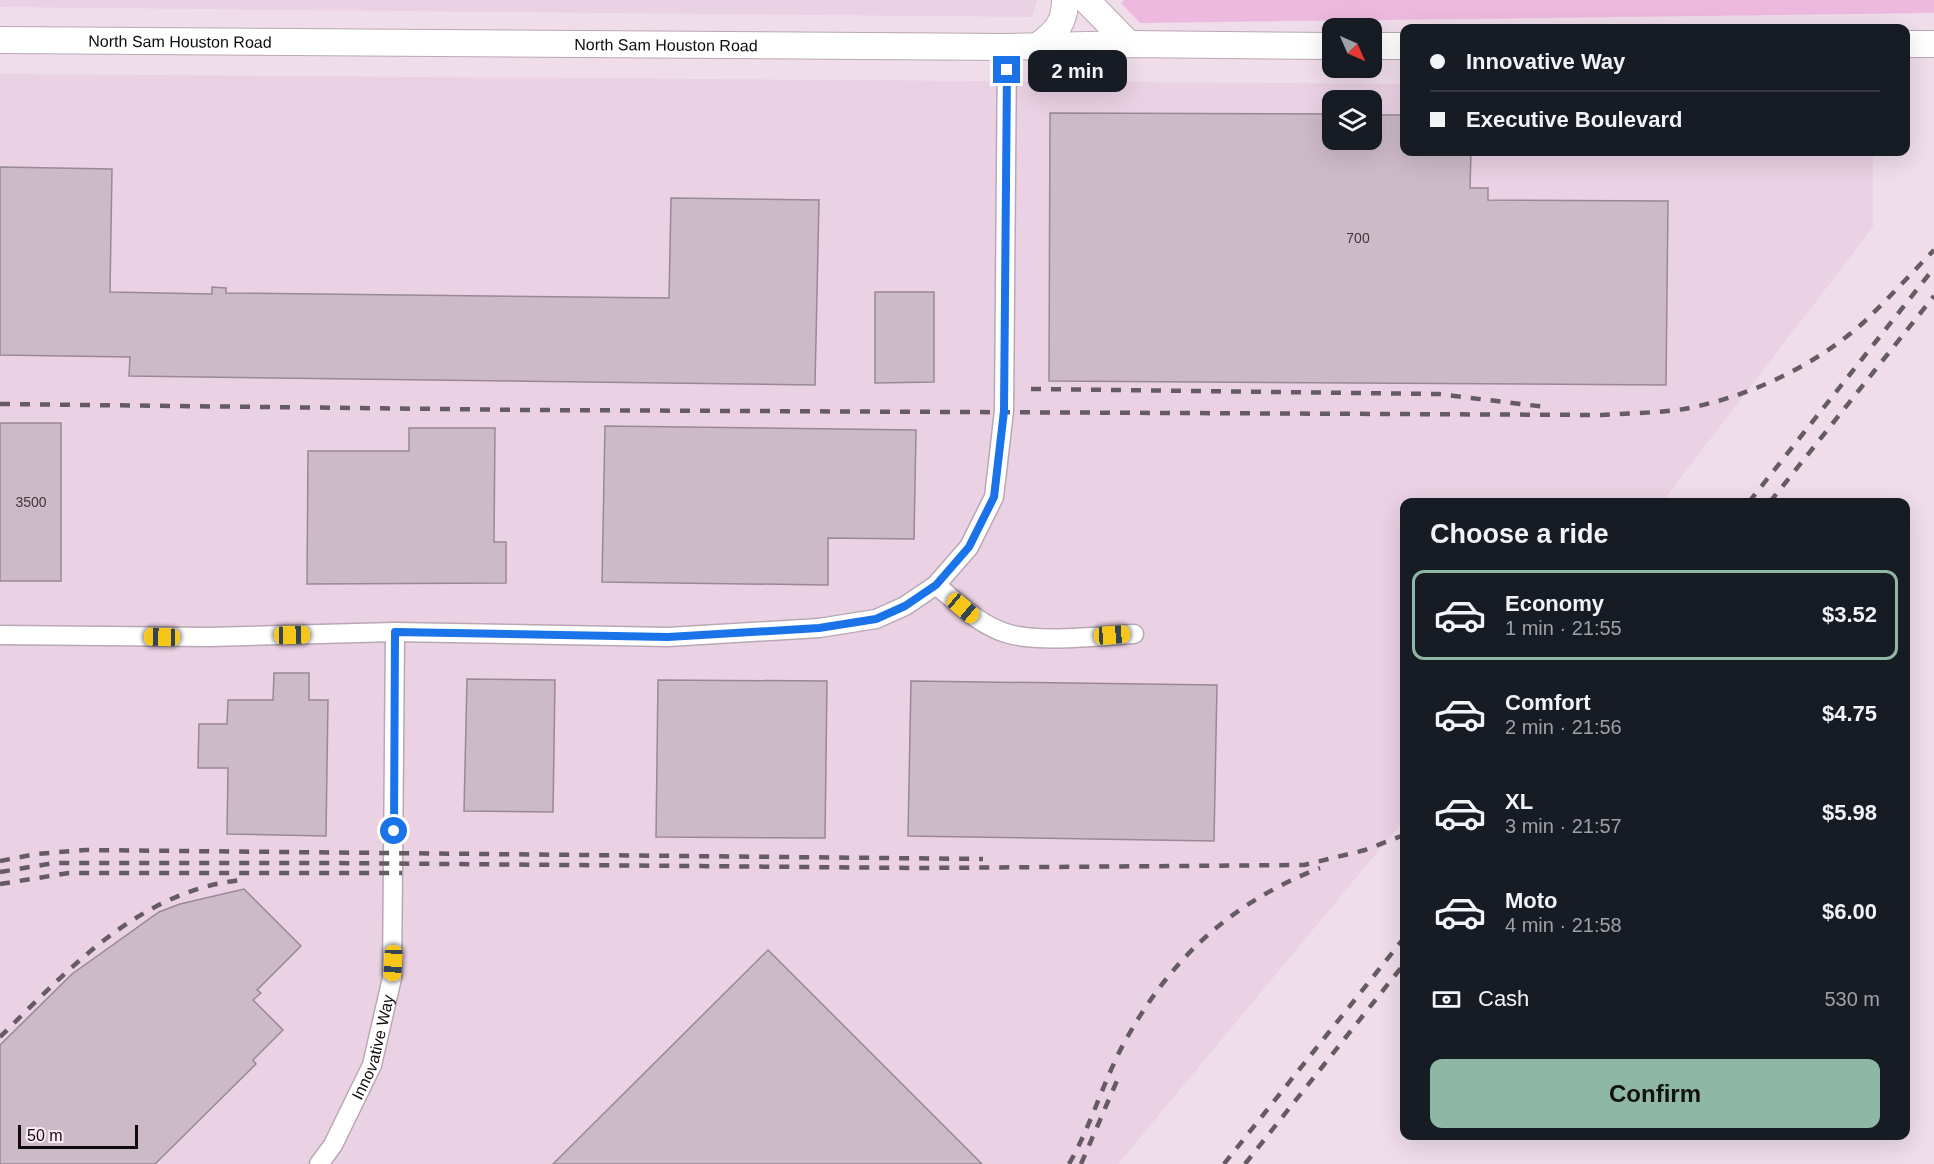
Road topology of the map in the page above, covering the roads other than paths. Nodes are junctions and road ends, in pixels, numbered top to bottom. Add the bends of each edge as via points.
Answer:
1 (1065, 0) edge
2 (1086, 0) edge
3 (0, 40) edge
4 (1129, 44) junction
5 (1910, 44) edge
6 (1934, 44) edge
7 (1039, 45) junction
8 (1322, 46) edge
9 (1382, 46) edge
10 (1400, 46) edge
11 (1008, 47) junction
12 (936, 585) junction
13 (395, 632) junction
14 (1134, 634) dead end
15 (0, 635) edge
16 (319, 1164) edge

1 - 7 street via 1061,26
2 - 4 street
3 - 11 street, North Sam Houston Road
4 - 7 street, North Sam Houston Road
4 - 8 street, North Sam Houston Road
5 - 6 street
7 - 11 street, North Sam Houston Road
9 - 10 street
11 - 12 street via 1004,411 994,497 969,547
12 - 13 street via 876,619 819,628 668,637
12 - 14 street via 977,619 1009,634 1069,638
13 - 15 street via 209,637
13 - 16 street, Innovative Way via 392,978 372,1065 333,1145

